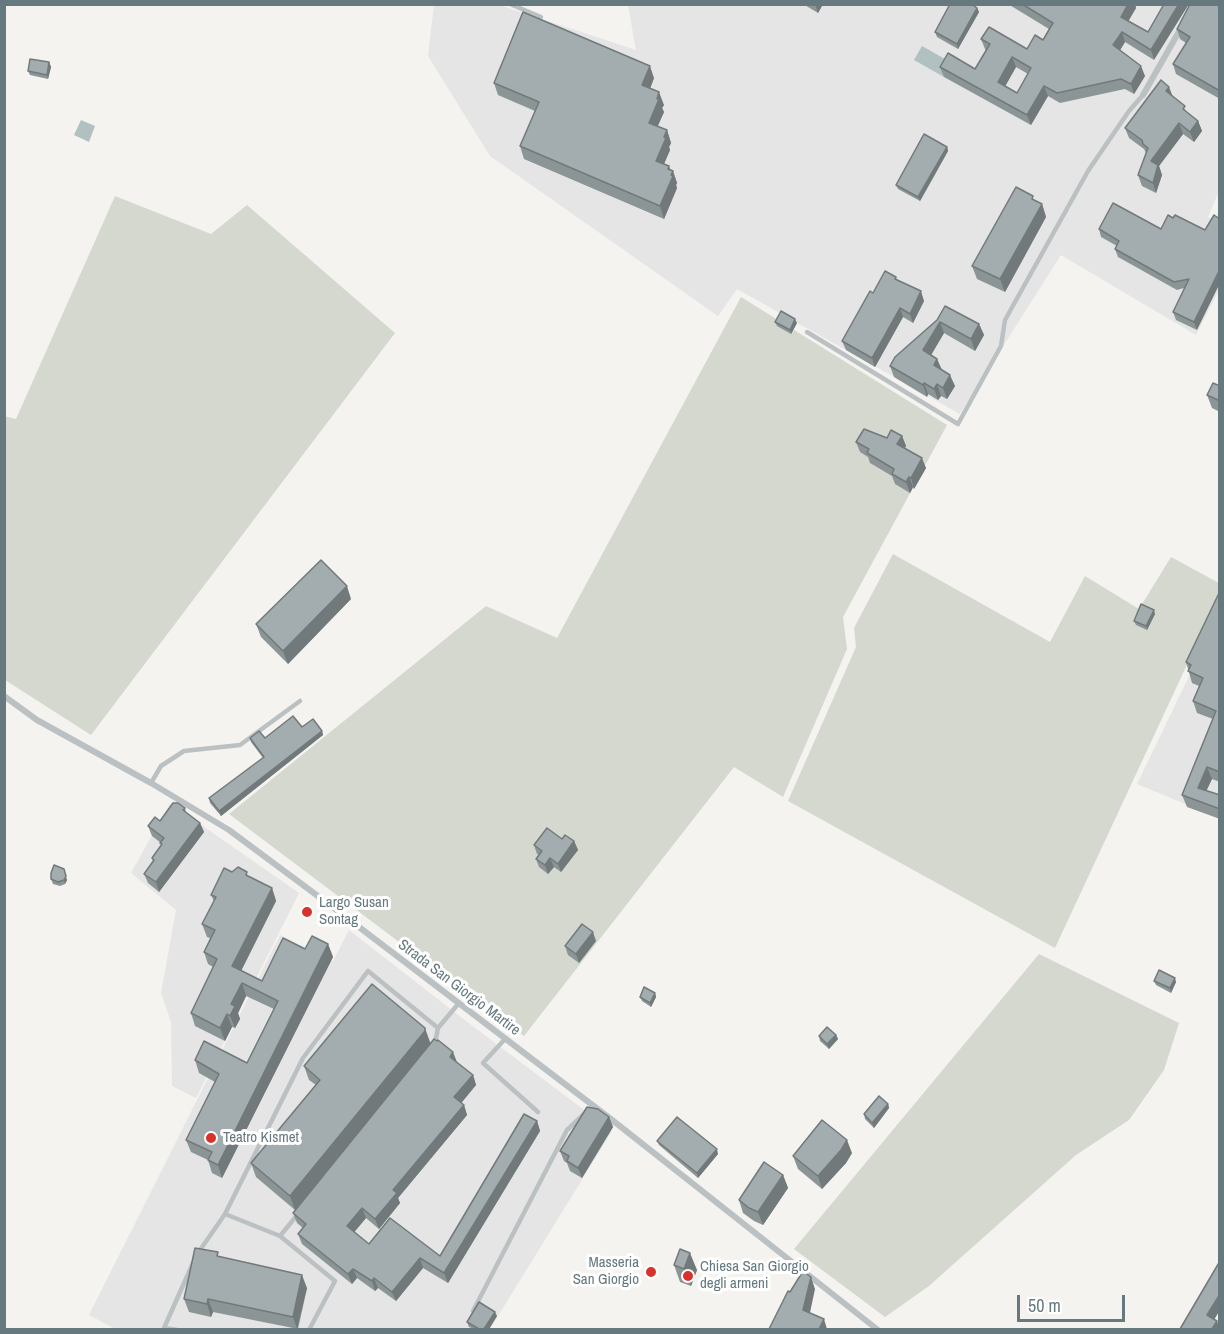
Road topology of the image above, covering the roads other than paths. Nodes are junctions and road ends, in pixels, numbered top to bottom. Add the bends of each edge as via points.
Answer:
1 (510, 4) edge
2 (541, 17) edge
3 (1183, 25) edge
4 (1143, 95) joint
5 (807, 332) dead end
6 (4, 696) edge
7 (300, 701) dead end
8 (151, 783) junction
9 (459, 1003) junction
10 (438, 1028) junction
11 (505, 1039) junction
12 (434, 1047) edge
13 (593, 1106) junction
14 (538, 1112) dead end
15 (302, 1209) edge
16 (225, 1214) junction
17 (280, 1236) junction
18 (473, 1311) edge
19 (177, 1329) edge
20 (309, 1329) edge
21 (878, 1329) edge

1 - 2 lane
3 - 4 street
4 - 5 lane via 1088,171 1005,320 1001,346 958,424
6 - 8 street, Strada San Giorgio Martire via 37,720
7 - 8 lane via 240,745 184,751 161,766
8 - 9 street, Strada San Giorgio Martire via 229,830
9 - 10 lane
9 - 11 street, Strada San Giorgio Martire
10 - 12 lane
10 - 16 lane via 368,971 303,1058
11 - 13 street, Strada San Giorgio Martire
11 - 14 lane via 483,1063
13 - 18 lane via 567,1130
13 - 21 street, Strada San Giorgio Martire
15 - 17 lane
16 - 17 lane
16 - 19 lane via 196,1256 164,1328
17 - 20 lane via 335,1281

